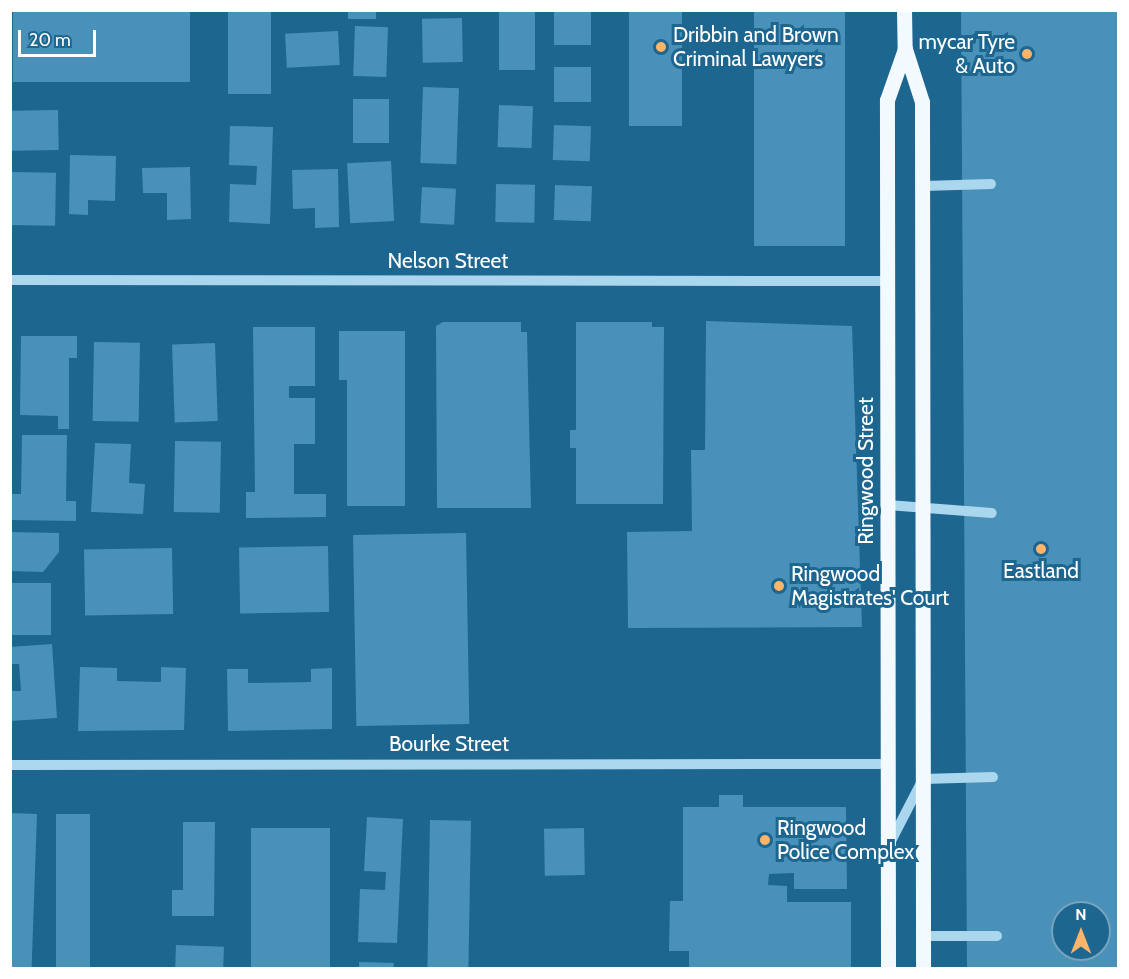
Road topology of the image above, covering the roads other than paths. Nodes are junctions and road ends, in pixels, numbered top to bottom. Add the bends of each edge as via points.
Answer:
1 (904, 10) edge
2 (905, 49) junction
3 (991, 184) dead end
4 (923, 186) junction
5 (10, 280) edge
6 (885, 281) junction
7 (888, 505) junction
8 (925, 509) junction
9 (992, 513) dead end
10 (887, 764) junction
11 (10, 765) edge
12 (993, 777) dead end
13 (924, 779) junction
14 (887, 848) junction
15 (923, 936) junction
16 (997, 936) dead end
17 (888, 969) edge
18 (923, 969) edge

1 - 2 main road, Ringwood Street
2 - 4 main road, Ringwood Street via 922,102
2 - 6 main road, Ringwood Street via 886,100
3 - 4 street
4 - 8 main road, Ringwood Street
5 - 6 street, Nelson Street
6 - 7 main road, Ringwood Street
7 - 8 street
7 - 10 main road, Ringwood Street
8 - 9 street
8 - 13 main road, Ringwood Street
10 - 11 street, Bourke Street
10 - 14 main road, Ringwood Street
12 - 13 street
13 - 14 street
13 - 15 main road, Ringwood Street
14 - 17 main road, Ringwood Street
15 - 16 street
15 - 18 main road, Ringwood Street

